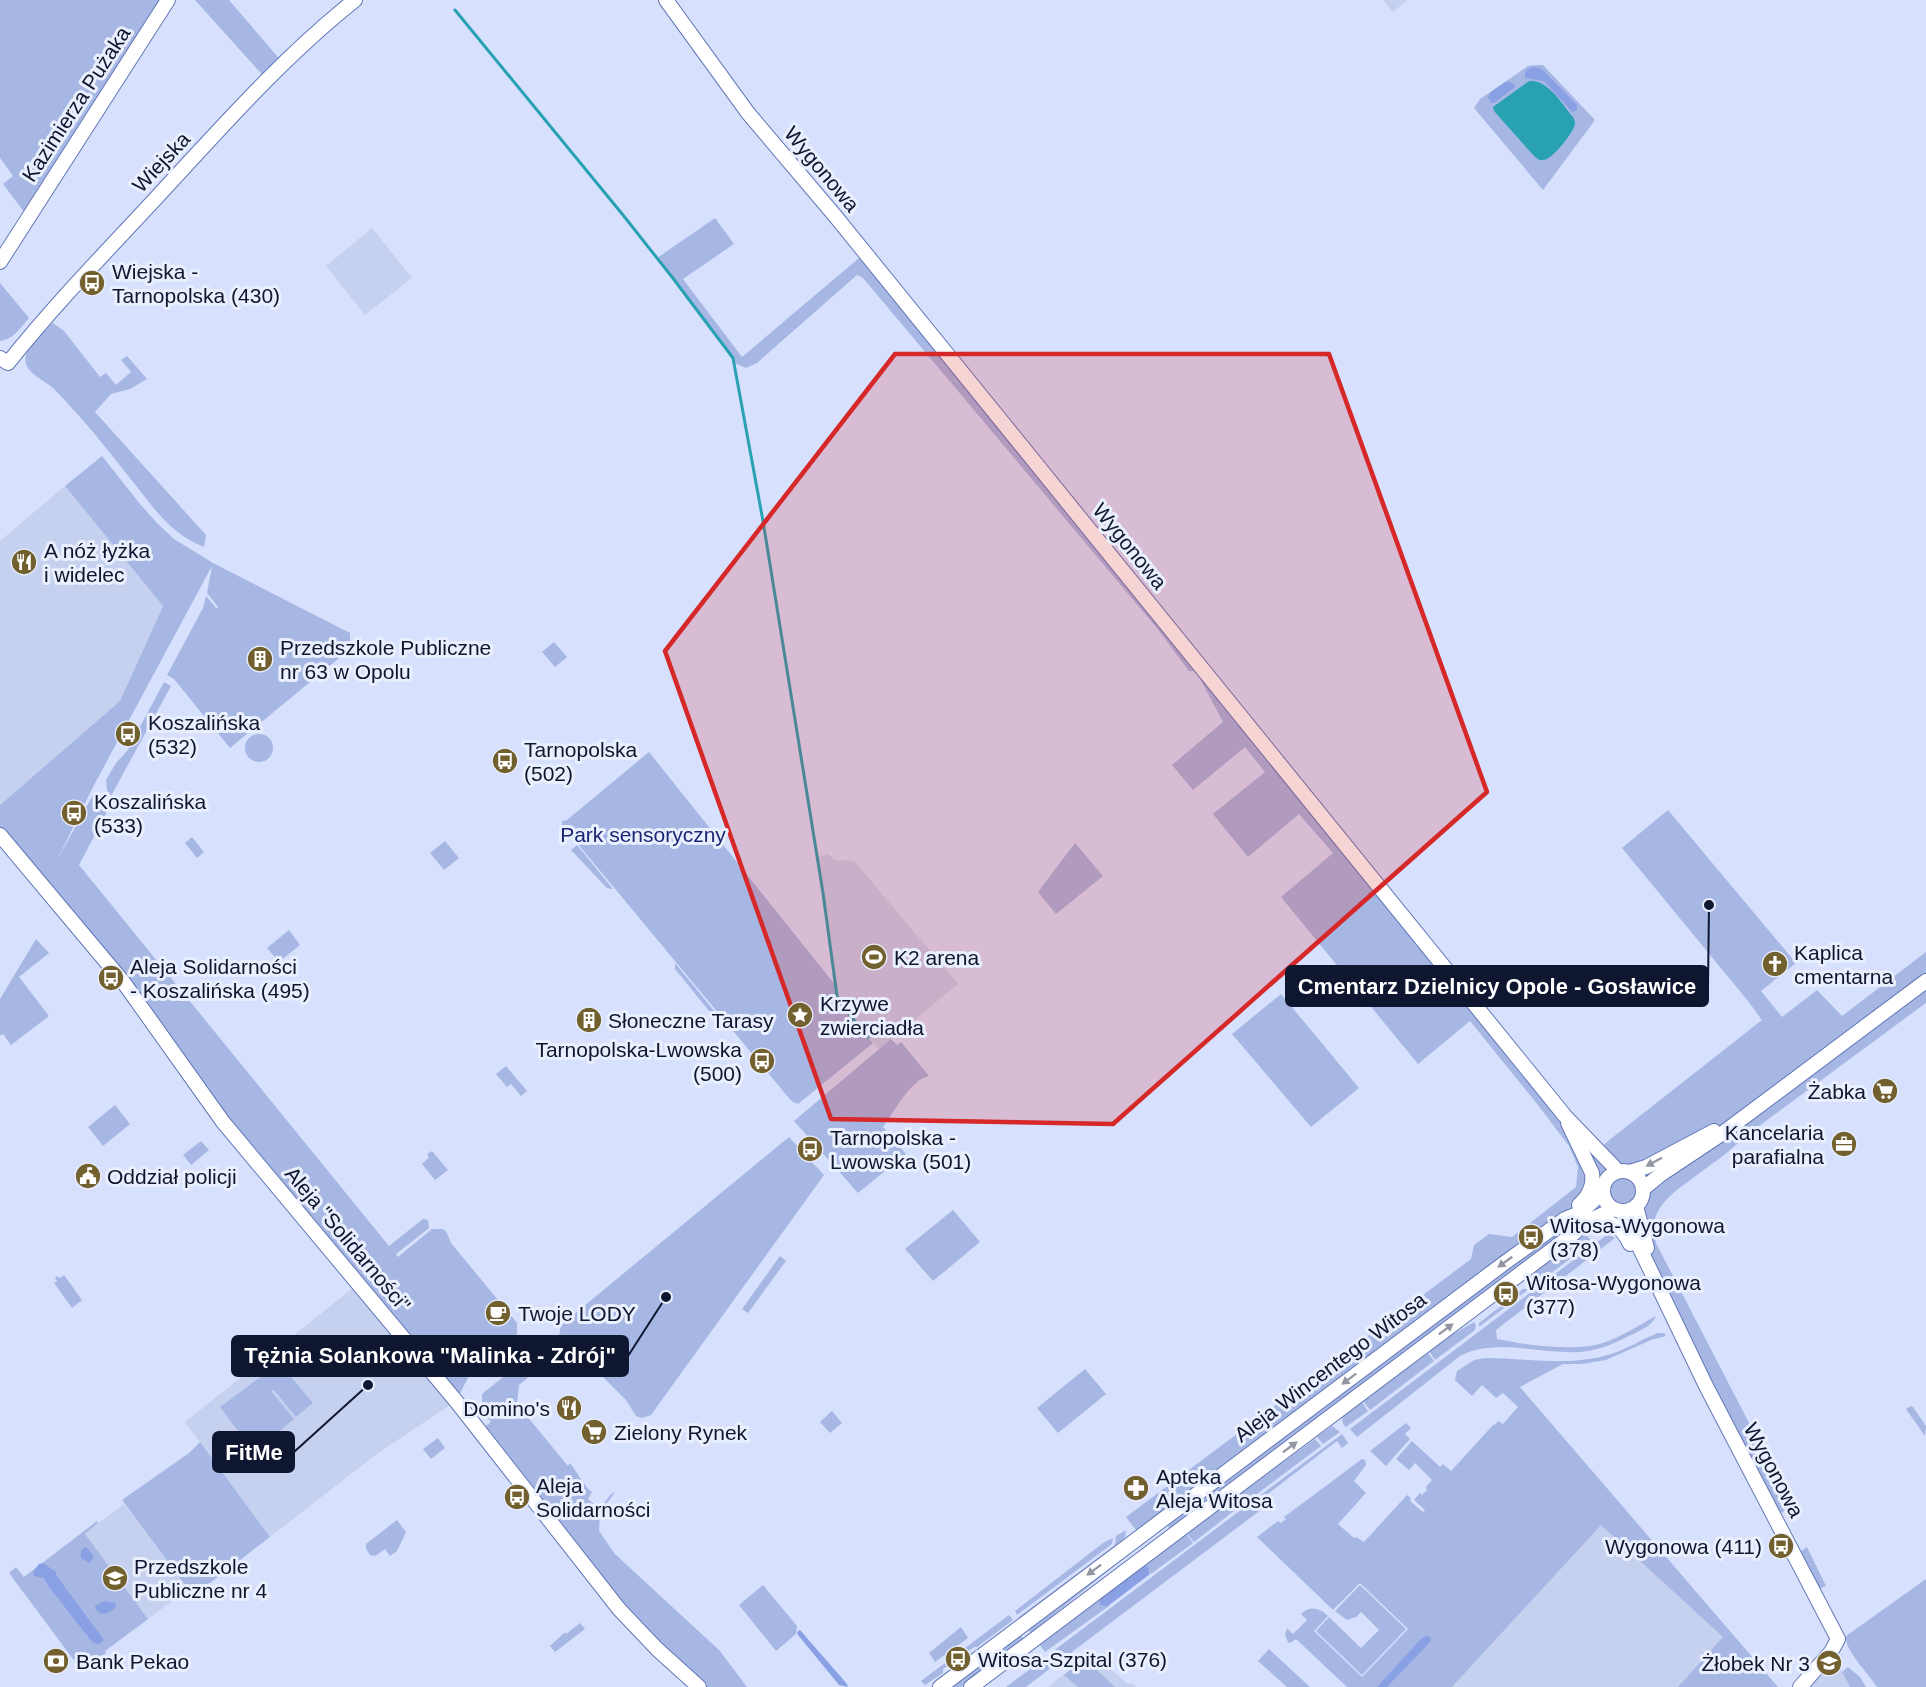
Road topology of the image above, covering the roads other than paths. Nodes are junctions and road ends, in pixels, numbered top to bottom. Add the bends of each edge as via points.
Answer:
1 (168, 0) edge
2 (355, 0) edge
3 (666, 0) edge
4 (0, 262) edge
5 (4, 360) edge
6 (0, 835) edge
7 (1926, 981) edge
8 (1752, 1110) junction
9 (1564, 1116) junction
10 (1624, 1172) junction
11 (1604, 1189) junction
12 (1643, 1189) junction
13 (1636, 1206) junction
14 (1618, 1210) junction
15 (1565, 1220) junction
16 (1573, 1234) junction
17 (1653, 1280) junction
18 (1675, 1320) junction
19 (699, 1687) edge
20 (940, 1687) edge
21 (971, 1687) edge
22 (1800, 1687) edge

1 - 4 street, Kazimierza Pużaka
2 - 5 street, Wiejska via 298,48 235,112
3 - 9 street, Wygonowa via 748,113
6 - 19 street, Aleja "Solidarności" via 124,983 223,1122 456,1401 619,1609
7 - 8 street
8 -> 10 street via 1646,1167
8 - 12 street
9 - 10 street, Wygonowa
9 - 11 street, Wygonowa via 1597,1165
9 - 15 street via 1593,1181 1583,1202
10 - 11 street via 1608,1178
10 - 12 street via 1641,1181
11 - 14 street via 1605,1198
11 - 15 street, Aleja Wincentego Witosa via 1580,1213
12 - 13 street
13 - 14 street
13 - 18 street, Wygonowa via 1642,1234
14 - 16 street, Aleja Wincentego Witosa via 1586,1222
14 - 17 street, Wygonowa
15 -> 20 street, Aleja Wincentego Witosa
16 - 17 street via 1596,1223 1614,1223
21 -> 16 street, Aleja Wincentego Witosa
17 - 18 street, Wygonowa
18 - 22 street, Wygonowa via 1838,1639

